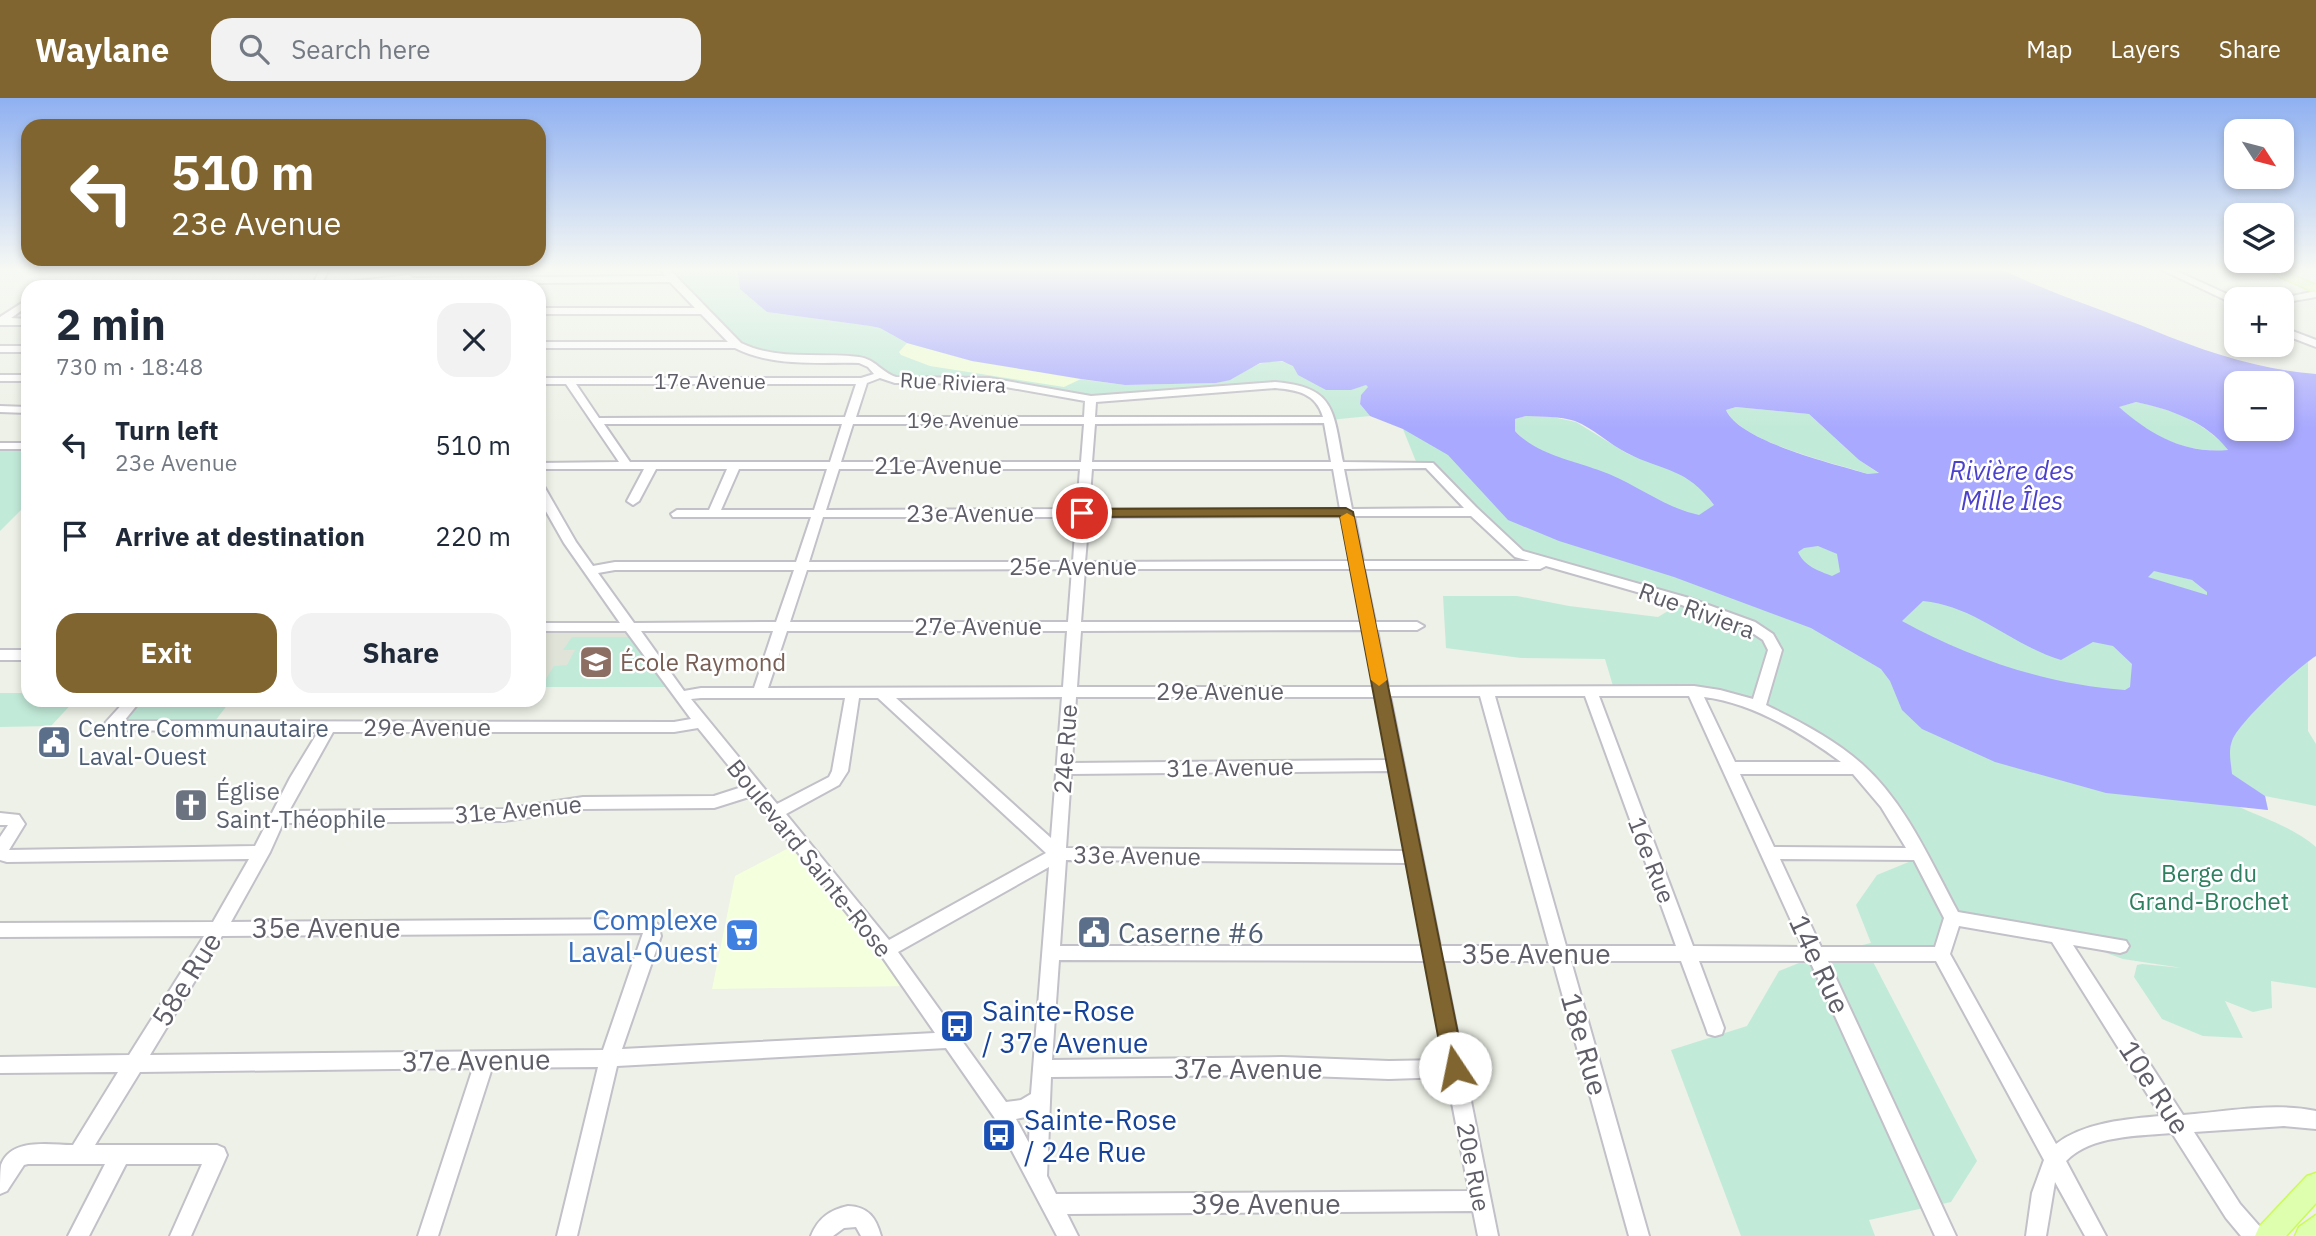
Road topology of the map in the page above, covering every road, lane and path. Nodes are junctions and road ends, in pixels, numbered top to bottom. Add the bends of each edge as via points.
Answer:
1 (714, 322) edge
2 (2294, 335) edge
3 (2316, 344) edge
4 (546, 345) edge
5 (737, 345) junction
6 (0, 349) edge
7 (21, 349) edge
8 (880, 375) junction
9 (0, 378) edge
10 (21, 378) edge
11 (546, 381) edge
12 (569, 381) junction
13 (862, 381) junction
14 (1090, 399) junction
15 (1321, 399) joint
16 (0, 410) edge
17 (21, 410) edge
18 (849, 420) junction
19 (1089, 420) junction
20 (1329, 420) junction
21 (596, 421) junction
22 (0, 446) edge
23 (21, 446) edge
24 (1086, 464) junction
25 (1337, 464) junction
26 (626, 465) junction
27 (652, 465) junction
28 (735, 465) junction
29 (835, 465) junction
30 (546, 466) edge
31 (546, 500) edge
32 (633, 501) dead end
33 (1346, 512) junction
34 (1473, 512) junction
35 (1082, 513) junction
36 (677, 514) dead end
37 (713, 514) junction
38 (818, 514) junction
39 (1079, 565) junction
40 (1357, 565) junction
41 (1556, 565) junction
42 (801, 567) junction
43 (590, 571) junction
44 (1074, 625) junction
45 (1417, 625) dead end
46 (782, 626) junction
47 (1369, 626) junction
48 (546, 627) edge
49 (630, 628) junction
50 (0, 655) edge
51 (21, 655) edge
52 (1069, 691) junction
53 (1381, 691) junction
54 (1486, 691) junction
55 (1590, 691) junction
56 (1694, 691) junction
57 (760, 692) junction
58 (853, 692) junction
59 (881, 692) junction
60 (680, 696) junction
61 (1758, 706) junction
62 (128, 707) edge
63 (700, 723) junction
64 (328, 728) junction
65 (1396, 765) junction
66 (1730, 768) junction
67 (1857, 768) junction
68 (1064, 769) junction
69 (755, 789) junction
70 (775, 813) junction
71 (280, 817) junction
72 (0, 818) edge
73 (262, 852) junction
74 (1769, 853) junction
75 (1058, 854) junction
76 (1918, 854) junction
77 (1414, 857) junction
78 (1953, 918) junction
79 (218, 928) junction
80 (0, 930) edge
81 (2057, 935) junction
82 (2120, 946) dead end
83 (887, 950) junction
84 (1051, 953) junction
85 (1432, 953) junction
86 (1560, 953) junction
87 (1687, 954) junction
88 (1815, 954) junction
89 (1941, 954) junction
90 (1715, 1028) dead end
91 (951, 1041) junction
92 (609, 1058) junction
93 (485, 1060) junction
94 (134, 1063) junction
95 (0, 1065) edge
96 (1455, 1068) junction
97 (1042, 1069) junction
98 (1040, 1098) junction
99 (1001, 1111) junction
100 (2316, 1120) edge
101 (2180, 1125) junction
102 (79, 1153) junction
103 (121, 1153) junction
104 (2055, 1161) junction
105 (1039, 1179) junction
106 (0, 1184) edge
107 (2316, 1185) edge
108 (1481, 1201) junction
109 (1051, 1204) junction
110 (2316, 1228) edge
111 (78, 1236) edge
112 (180, 1236) edge
113 (428, 1236) edge
114 (567, 1236) edge
115 (821, 1236) edge
116 (870, 1236) edge
117 (1068, 1236) edge
118 (1488, 1236) edge
119 (1639, 1236) edge
120 (1946, 1236) edge
121 (2036, 1236) edge
122 (2096, 1236) edge
123 (2255, 1236) edge
124 (2268, 1236) edge
125 (2308, 1236) edge

1 - 5 street, Rue Riviera
2 - 3 street
4 - 5 street
5 - 8 street, Rue Riviera via 776,357 868,361
6 - 7 street
8 - 13 street, 17e Avenue
8 - 14 street, Rue Riviera via 895,380 989,381
9 - 10 street
11 - 12 street, 17e Avenue
12 - 13 street, 17e Avenue
12 - 21 street
13 - 18 street
14 - 15 street, Rue Riviera via 1275,385 1300,388
14 - 19 street, 24e Rue
15 - 20 street, 20e Rue
16 - 17 street
18 - 19 street, 19e Avenue
18 - 21 street, 19e Avenue
18 - 29 street
19 - 20 street, 19e Avenue
19 - 24 street, 24e Rue
20 - 25 street, 20e Rue
21 - 26 street
22 - 23 street
24 - 25 street, 21e Avenue
24 - 29 street, 21e Avenue
24 - 35 street, 24e Rue
25 - 33 street, 20e Rue
25 - 34 street, Rue Riviera via 1429,466
26 - 27 street, 21e Avenue
26 - 30 street, 21e Avenue
27 - 28 street, 21e Avenue
27 - 32 street
28 - 29 street, 21e Avenue
28 - 37 street
29 - 38 street
31 - 43 street, Boulevard Sainte-Rose
33 - 34 street, 23e Avenue
33 - 35 street, 23e Avenue
33 - 40 street, 20e Rue
34 - 41 street, Rue Riviera via 1519,554
35 - 38 street, 23e Avenue
35 - 39 street, 24e Rue
36 - 37 street, 23e Avenue
37 - 38 street, 23e Avenue
38 - 42 street
39 - 40 street, 25e Avenue
39 - 42 street, 25e Avenue
39 - 44 street, 24e Rue
40 - 41 street, 25e Avenue
40 - 47 street, 20e Rue
41 - 61 street, Rue Riviera via 1684,601 1768,636 1775,650
42 - 43 street, 25e Avenue via 615,566
42 - 46 street
43 - 49 street, Boulevard Sainte-Rose
44 - 46 street, 27e Avenue
44 - 47 street, 27e Avenue
44 - 52 street, 24e Rue
45 - 47 street, 27e Avenue
46 - 49 street, 27e Avenue
46 - 57 street
47 - 53 street, 20e Rue
48 - 49 street, 27e Avenue
49 - 60 street, Boulevard Sainte-Rose
50 - 51 street
52 - 53 street, 29e Avenue
52 - 59 street, 29e Avenue
52 - 68 street, 24e Rue
53 - 54 street, 29e Avenue
53 - 65 street, 20e Rue
54 - 55 street, 29e Avenue
54 - 86 street, 18e Rue
55 - 56 street, 29e Avenue
55 - 87 street, 16e Rue
56 - 61 street, 29e Avenue via 1722,693
56 - 66 street, 14e Rue
57 - 58 street, 29e Avenue
57 - 60 street, 29e Avenue
58 - 59 street, 29e Avenue
58 - 70 street via 840,771 834,780
59 - 75 street
60 - 63 street, Boulevard Sainte-Rose
61 - 67 street via 1822,740
62 - 64 street, 29e Avenue via 111,726
63 - 64 street, 29e Avenue via 674,727
63 - 69 street, Boulevard Sainte-Rose
64 - 71 street, 58e Rue
65 - 68 street, 31e Avenue
65 - 77 street, 20e Rue
66 - 67 street
66 - 74 street, 14e Rue
67 - 76 street via 1876,788
68 - 75 street, 24e Rue
69 - 70 street, Boulevard Sainte-Rose
69 - 71 street, 31e Avenue via 714,802 583,803 504,815
70 - 83 street, Boulevard Sainte-Rose
71 - 73 street, 58e Rue
72 - 73 street via 17,824 1,849 7,856
73 - 79 street, 58e Rue
74 - 76 street
74 - 88 street, 14e Rue
75 - 77 street, 33e Avenue
75 - 83 street, 33e Avenue
75 - 84 street, 24e Rue
76 - 78 street
77 - 85 street, 20e Rue
78 - 81 street
78 - 89 street
79 - 80 street, 35e Avenue
79 - 92 street, 35e Avenue via 639,925 652,929
79 - 94 street, 58e Rue
81 - 82 street
81 - 101 street, 10e Rue
83 - 91 street, Boulevard Sainte-Rose
84 - 85 street, 35e Avenue
84 - 97 street, 24e Rue
85 - 86 street, 35e Avenue
85 - 96 street, 20e Rue
86 - 87 street, 35e Avenue
86 - 119 street, 18e Rue
87 - 88 street, 35e Avenue
87 - 90 street, 16e Rue
88 - 89 street, 35e Avenue
88 - 120 street, 14e Rue
89 - 104 street
91 - 92 street, 37e Avenue
91 - 99 street, Boulevard Sainte-Rose
92 - 93 street, 37e Avenue
92 - 114 street
93 - 94 street, 37e Avenue
93 - 113 street
94 - 95 street, 37e Avenue
94 - 102 street, 58e Rue
96 - 97 street, 37e Avenue
96 - 108 street, 20e Rue
97 - 98 street, 24e Rue
98 - 99 street via 1025,1109
98 - 105 street, 24e Rue
99 - 105 street, Boulevard Sainte-Rose
100 - 101 street via 2292,1117
101 - 104 street via 2090,1136 2065,1149
101 - 123 street, 10e Rue
102 - 103 street
102 - 106 street via 28,1154 18,1158
103 - 111 street
103 - 112 street via 217,1155
104 - 121 street via 2040,1203
104 - 122 street
105 - 109 street, Boulevard Sainte-Rose
107 - 124 main road
108 - 109 street, 39e Avenue
108 - 118 street, 20e Rue
109 - 117 street, Boulevard Sainte-Rose
110 - 125 main road
115 - 116 street via 830,1223 845,1216 862,1219

